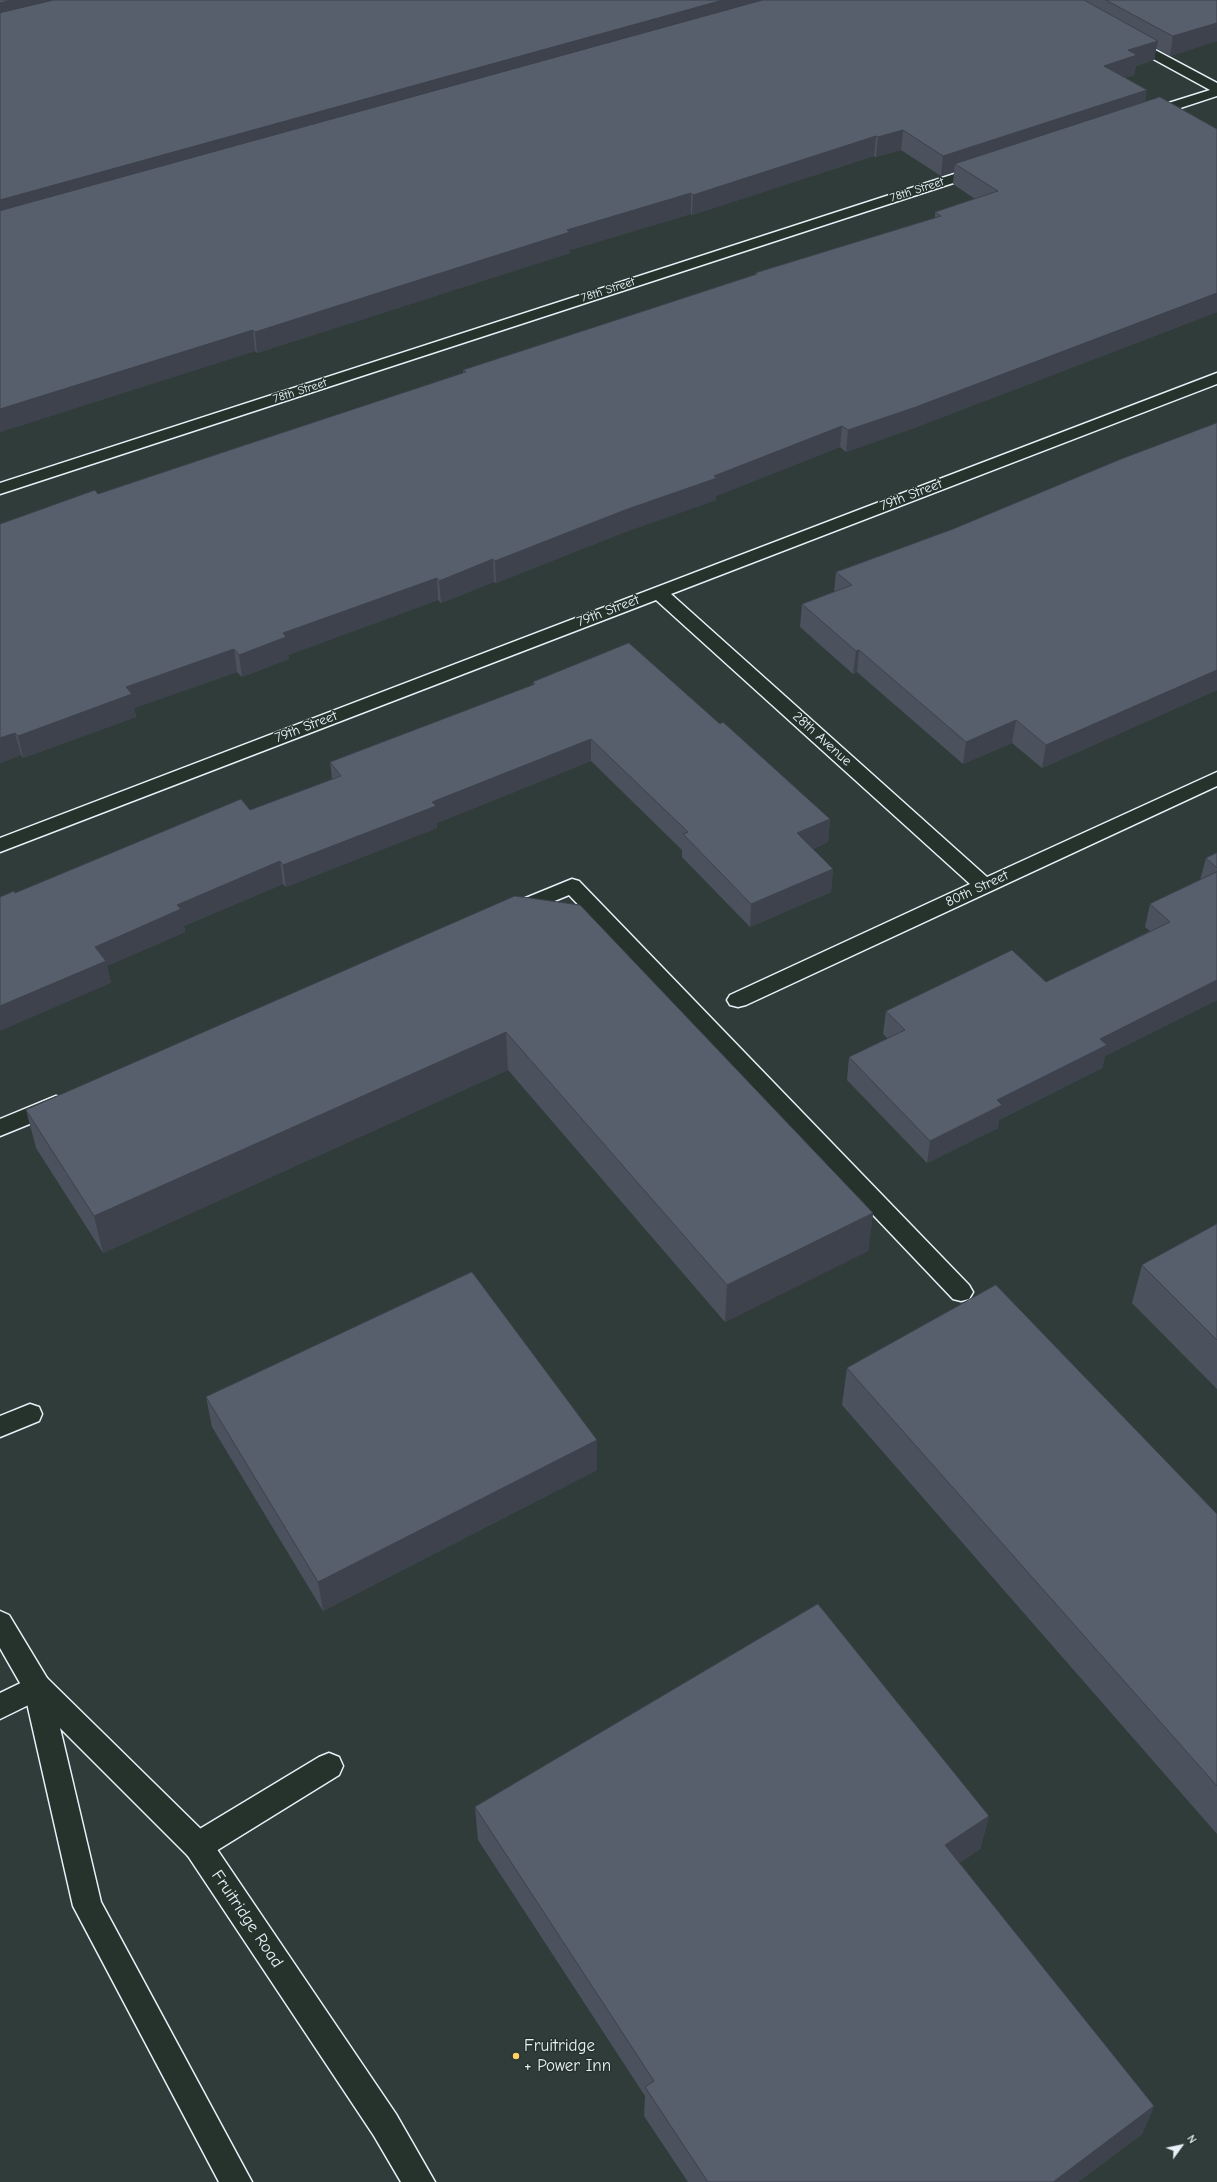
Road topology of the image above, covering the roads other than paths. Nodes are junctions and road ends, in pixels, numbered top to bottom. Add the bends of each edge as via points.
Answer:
1 (1119, 34) edge
2 (1217, 88) edge
3 (1217, 92) edge
4 (1134, 119) edge
5 (998, 163) edge
6 (1217, 378) edge
7 (0, 489) edge
8 (658, 592) junction
9 (1217, 778) edge
10 (0, 844) edge
11 (986, 886) junction
12 (498, 917) edge
13 (738, 1000) dead end
14 (73, 1097) edge
15 (0, 1128) edge
16 (961, 1292) dead end
17 (30, 1414) dead end
18 (0, 1427) edge
19 (0, 1623) edge
20 (37, 1687) junction
21 (0, 1707) edge
22 (329, 1766) dead end
23 (198, 1846) junction
24 (236, 2182) edge
25 (419, 2182) edge

1 - 2 street
3 - 4 street
5 - 7 street, 78th Street
6 - 8 street, 79th Street
8 - 10 street, 79th Street
8 - 11 street, 28th Avenue
9 - 11 street, 80th Street
11 - 13 street, 80th Street
12 - 16 street via 572,886
14 - 15 street
17 - 18 street
19 - 20 street, Fruitridge Road
20 - 21 street
20 - 23 street, Fruitridge Road
20 - 24 street, Fruitridge Road via 86,1906
22 - 23 street
23 - 25 street, Fruitridge Road via 385,2125

